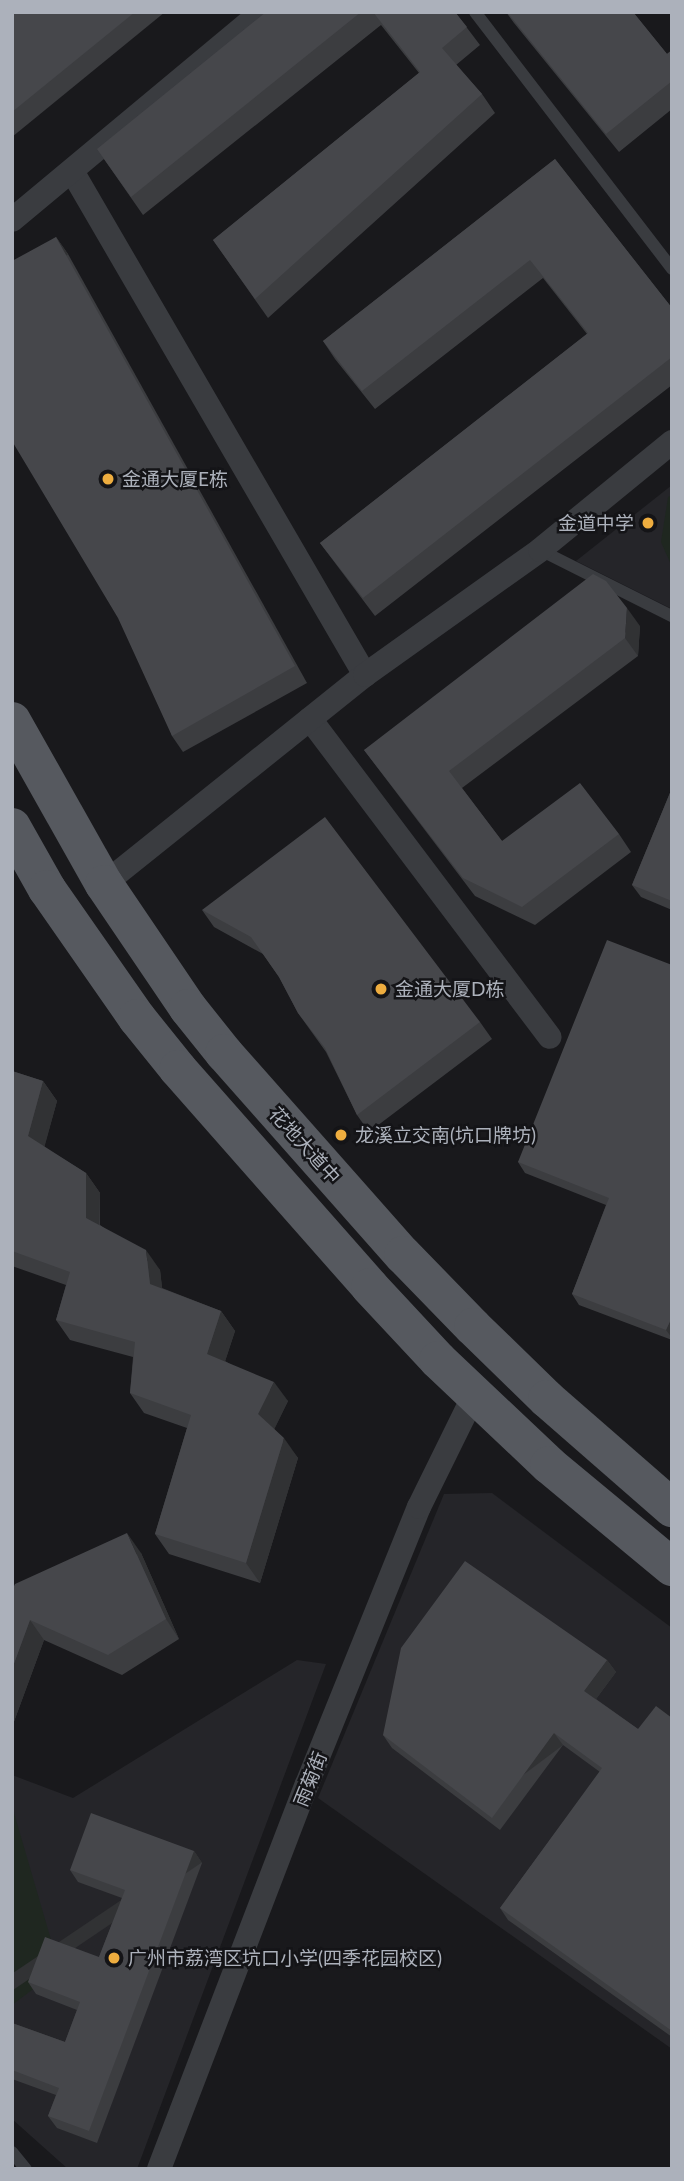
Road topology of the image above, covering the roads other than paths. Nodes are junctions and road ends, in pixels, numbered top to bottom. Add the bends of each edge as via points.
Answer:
1 (262, 12) edge
2 (475, 12) edge
3 (72, 171) junction
4 (12, 220) edge
5 (672, 269) edge
6 (672, 442) edge
7 (540, 550) junction
8 (672, 616) edge
9 (365, 675) junction
10 (310, 719) junction
11 (12, 722) edge
12 (12, 827) edge
13 (104, 884) junction
14 (550, 1037) dead end
15 (474, 1395) junction
16 (672, 1508) edge
17 (672, 1567) edge
18 (12, 2152) edge
19 (26, 2169) edge
20 (159, 2169) edge

1 - 3 street
2 - 5 lane
3 - 4 street
3 - 9 street
6 - 7 street
7 - 8 lane
7 - 9 street
9 - 10 street
10 - 13 street
10 - 14 street
11 - 13 main road, 花地大道中
12 - 15 main road via 99,966 178,1069 370,1287
13 - 16 main road, 花地大道中 via 224,1053 403,1255 547,1399
15 - 17 main road via 549,1465
15 - 20 street, 雨菊街 via 419,1507
18 - 19 lane

